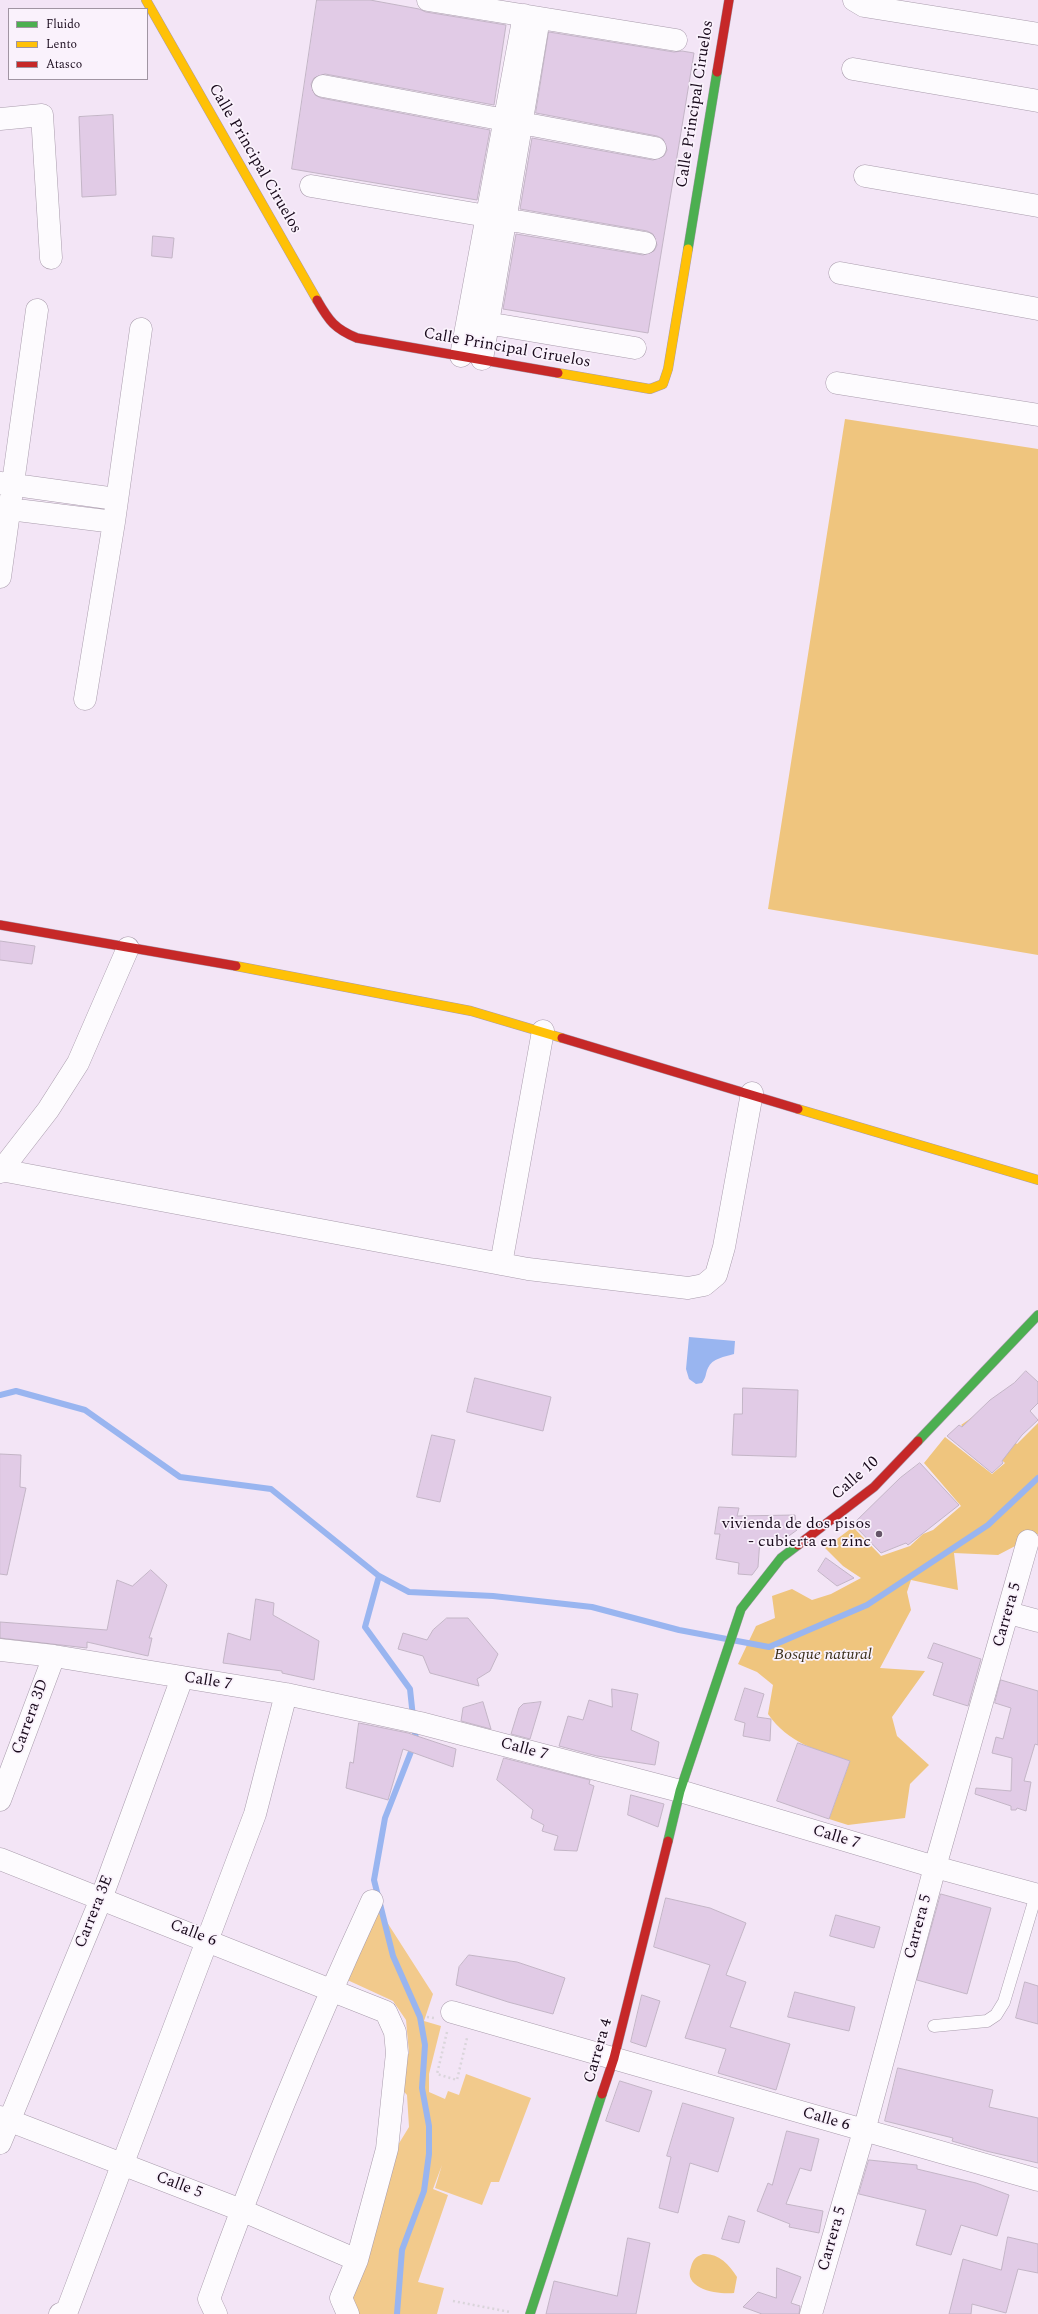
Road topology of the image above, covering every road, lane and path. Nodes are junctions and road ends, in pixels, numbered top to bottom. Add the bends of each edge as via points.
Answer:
1 (146, 0) edge
2 (428, 0) edge
3 (729, 0) edge
4 (854, 0) edge
5 (532, 17) junction
6 (1038, 34) edge
7 (676, 40) dead end
8 (853, 69) dead end
9 (322, 86) dead end
10 (1038, 101) edge
11 (0, 119) edge
12 (513, 122) junction
13 (656, 148) dead end
14 (864, 176) dead end
15 (311, 186) dead end
16 (1038, 206) edge
17 (496, 218) junction
18 (644, 243) dead end
19 (51, 258) dead end
20 (840, 273) dead end
21 (1038, 309) edge
22 (37, 310) dead end
23 (478, 322) junction
24 (141, 329) dead end
25 (635, 348) dead end
26 (461, 356) junction
27 (482, 360) junction
28 (838, 383) dead end
29 (1038, 414) edge
30 (7, 484) edge
31 (116, 499) junction
32 (5, 508) edge
33 (114, 522) junction
34 (0, 577) edge
35 (85, 699) dead end
36 (0, 925) edge
37 (128, 948) junction
38 (543, 1031) junction
39 (752, 1093) junction
40 (1, 1171) edge
41 (1038, 1180) edge
42 (501, 1264) junction
43 (1038, 1315) edge
44 (1028, 1541) dead end
45 (1009, 1613) junction
46 (1038, 1621) edge
47 (0, 1650) edge
48 (54, 1656) junction
49 (182, 1678) junction
50 (286, 1694) junction
51 (680, 1791) junction
52 (0, 1800) edge
53 (0, 1859) edge
54 (935, 1867) junction
55 (1037, 1895) edge
56 (101, 1899) junction
57 (372, 1901) dead end
58 (209, 1940) junction
59 (330, 1991) junction
60 (427, 2017) dead end
61 (445, 2020) junction
62 (934, 2026) dead end
63 (467, 2037) dead end
64 (614, 2058) junction
65 (5, 2118) edge
66 (864, 2131) junction
67 (0, 2143) edge
68 (124, 2165) junction
69 (1038, 2180) edge
70 (241, 2210) junction
71 (357, 2260) junction
72 (453, 2301) dead end
73 (65, 2313) edge
74 (513, 2313) dead end
75 (216, 2314) edge
76 (348, 2314) edge
77 (530, 2314) edge
78 (811, 2314) edge

1 - 26 street, Calle Principal Ciruelos via 328,319 340,332 357,338
2 - 5 street
3 - 27 street, Calle Principal Ciruelos via 668,369 663,384 650,389
4 - 6 street via 864,6
5 - 7 street
5 - 12 street
8 - 10 street
9 - 12 street
11 - 19 street via 42,115
12 - 13 street
12 - 17 street
14 - 16 street
15 - 17 street
17 - 18 street
17 - 23 street
20 - 21 street
22 - 30 street
23 - 25 street
23 - 26 street
23 - 27 street
24 - 31 street
26 - 27 street, Calle Principal Ciruelos
28 - 29 street
30 - 31 street
30 - 32 street
31 - 33 street
32 - 33 street
32 - 34 street
33 - 35 street
36 - 37 street
37 - 38 street via 282,974 471,1011
37 - 40 street via 78,1063 48,1110
38 - 39 street
38 - 42 street
39 - 41 street
39 - 42 street via 722,1254 716,1275 704,1285 688,1288
40 - 42 street
43 - 51 street, Calle 10 via 874,1487 782,1558 741,1609
44 - 45 street, Carrera 5
45 - 46 street
45 - 54 street, Carrera 5
47 - 48 street, Calle 7
48 - 49 street, Calle 7
48 - 52 street, Carrera 3D
49 - 50 street, Calle 7
49 - 56 street, Carrera 3E
50 - 51 street, Calle 7 via 420,1723
50 - 58 street via 255,1814
51 - 54 street, Calle 7
51 - 64 street, Carrera 4
53 - 56 street, Calle 6
54 - 55 street, Calle 7
54 - 66 street, Carrera 5
55 - 62 lane via 1004,2002 996,2014 988,2021
56 - 58 street, Calle 6
56 - 65 street, Carrera 3E
57 - 59 street
58 - 59 street, Calle 6
58 - 68 street
59 - 70 street
59 - 71 street, Calle 6 via 386,2012 395,2032 397,2053 387,2149
60 - 61 path
61 - 63 path via 437,2074 457,2080
61 - 64 street, Calle 6
64 - 66 street, Calle 6
64 - 77 street, Carrera 4
65 - 67 street, Carrera 3E
65 - 68 street, Calle 5
66 - 69 street, Calle 6
66 - 78 street, Carrera 5
68 - 70 street, Calle 5
68 - 73 street
70 - 71 street, Calle 5
70 - 75 street via 209,2299
71 - 76 street via 341,2298
72 - 74 path

